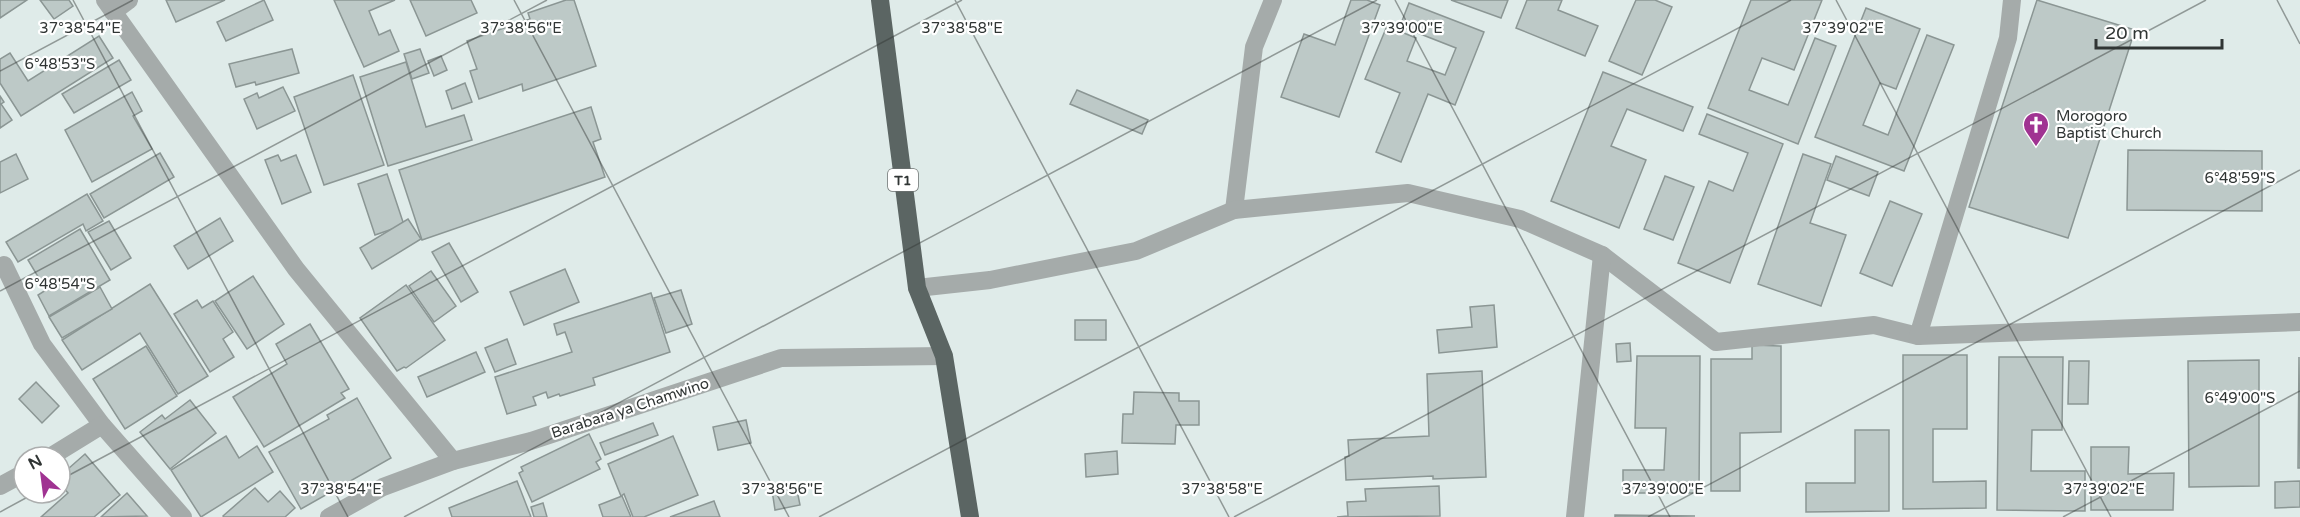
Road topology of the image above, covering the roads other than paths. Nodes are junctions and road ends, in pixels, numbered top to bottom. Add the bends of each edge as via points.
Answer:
1 (129, 0) edge
2 (880, 0) edge
3 (1273, 0) edge
4 (2012, 0) edge
5 (109, 6) edge
6 (1234, 210) junction
7 (1602, 255) junction
8 (4, 265) dead end
9 (917, 288) junction
10 (2300, 322) edge
11 (1918, 336) junction
12 (944, 356) junction
13 (102, 425) junction
14 (70, 445) edge
15 (453, 461) junction
16 (183, 517) edge
17 (329, 517) edge
18 (970, 517) edge
19 (1575, 517) edge

1 - 5 street
2 - 9 highway, T1
3 - 6 street via 1254,47
4 - 11 street via 2008,38
5 - 15 street via 296,269
6 - 7 street via 1408,193 1520,219
6 - 9 street via 1136,251 990,280
7 - 11 street via 1716,342 1874,325
7 - 19 street
8 - 13 street via 42,344
9 - 12 highway, T1
10 - 11 street
12 - 15 street, Barabara ya Chamwino via 781,358 531,441
12 - 18 highway, T1
13 - 14 street
13 - 16 street
15 - 17 street, Barabara ya Chamwino via 383,487

